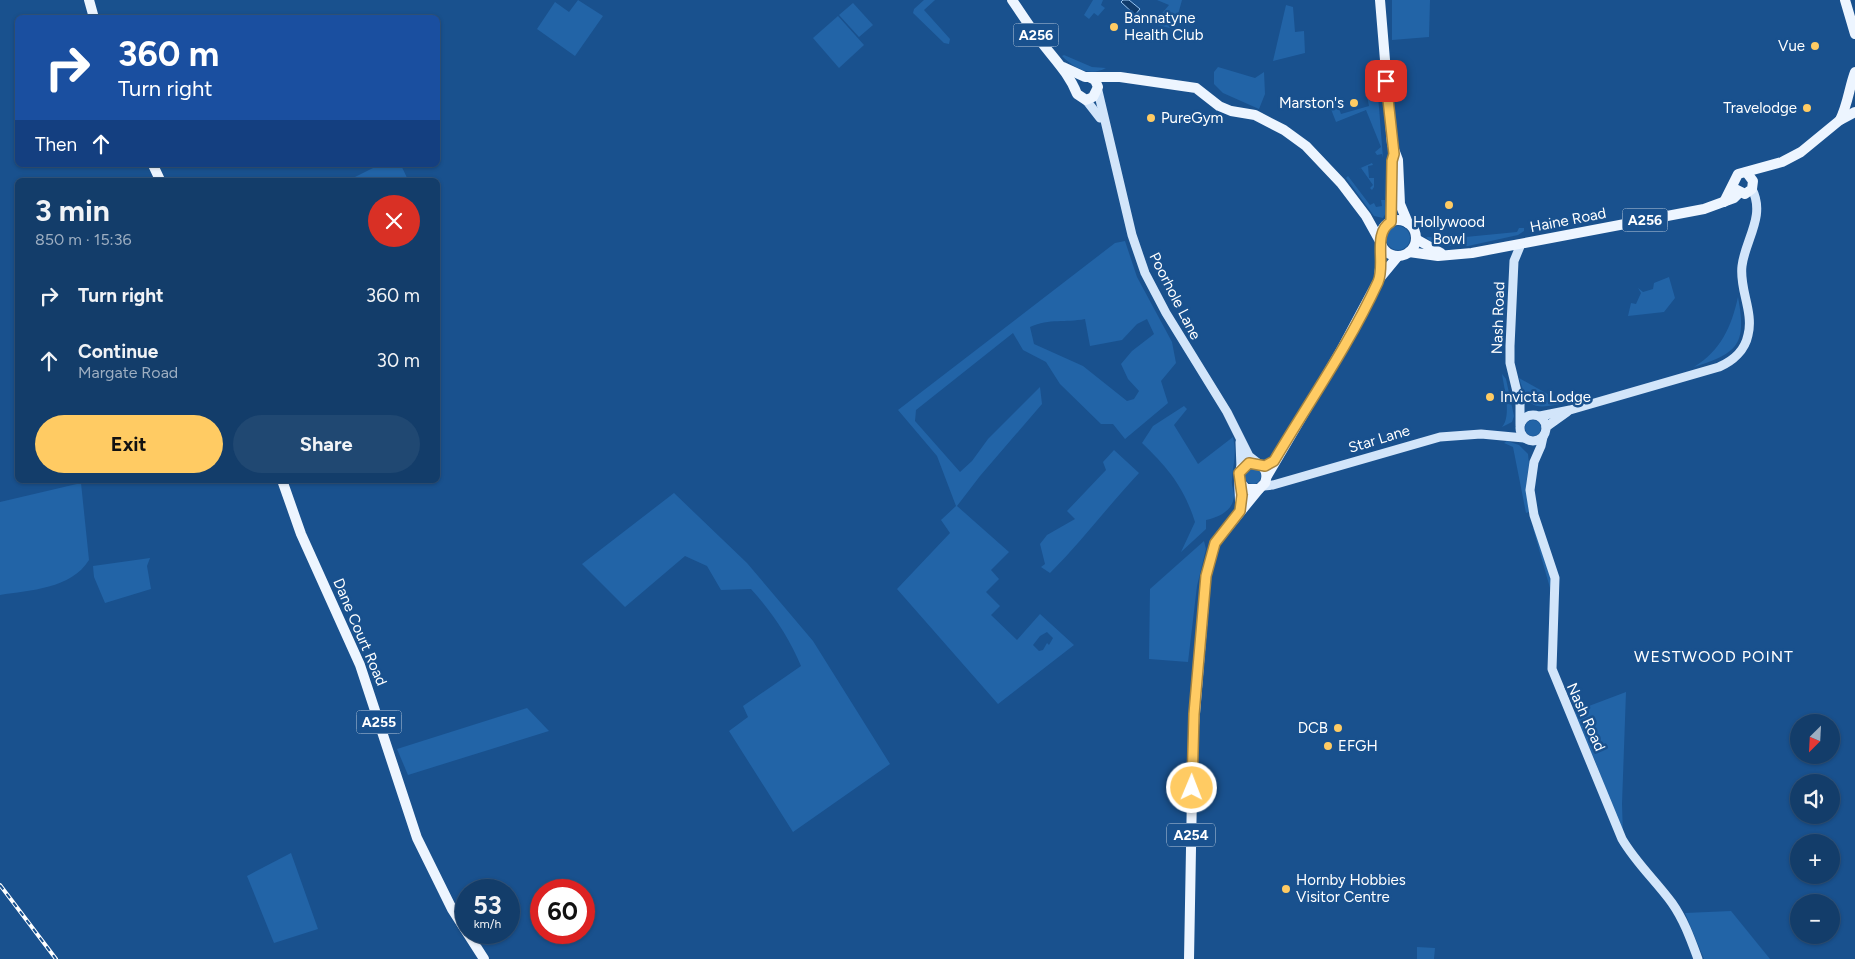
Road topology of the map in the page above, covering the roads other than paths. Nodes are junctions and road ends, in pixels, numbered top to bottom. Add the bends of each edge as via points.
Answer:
1 (89, 0) edge
2 (1012, 0) edge
3 (1380, 0) edge
4 (1845, 0) edge
5 (93, 15) edge
6 (1855, 34) edge
7 (1063, 67) junction
8 (1855, 72) edge
9 (1087, 77) junction
10 (1120, 77) junction
11 (1852, 84) edge
12 (1075, 87) junction
13 (1098, 89) junction
14 (1086, 100) junction
15 (1852, 104) edge
16 (1855, 112) edge
17 (1840, 120) junction
18 (1104, 125) junction
19 (1394, 154) junction
20 (1773, 166) junction
21 (1747, 173) junction
22 (1733, 184) junction
23 (1753, 186) junction
24 (1741, 193) junction
25 (1724, 202) junction
26 (1755, 205) junction
27 (1368, 220) junction
28 (1408, 223) junction
29 (1388, 224) junction
30 (1416, 239) junction
31 (1521, 244) junction
32 (1382, 245) junction
33 (1508, 247) junction
34 (1409, 252) junction
35 (1446, 255) junction
36 (1398, 256) junction
37 (1514, 261) junction
38 (1379, 279) junction
39 (1520, 404) junction
40 (1570, 410) junction
41 (1536, 415) junction
42 (1520, 425) junction
43 (1546, 426) junction
44 (1506, 434) junction
45 (1543, 437) junction
46 (1526, 439) junction
47 (1240, 440) junction
48 (1274, 461) junction
49 (1534, 462) junction
50 (1260, 464) junction
51 (1241, 468) junction
52 (1240, 482) junction
53 (283, 483) edge
54 (1263, 484) junction
55 (1240, 511) junction
56 (484, 959) edge
57 (1189, 959) edge
58 (1698, 959) edge

1 - 5 main road
2 - 7 main road, A256 via 1038,39
3 - 19 main road
4 - 6 main road
7 - 9 main road, A256
7 - 12 main road, A256
8 - 11 main road, Haine Road
9 - 10 main road, A256
9 - 12 main road via 1078,80
9 - 13 main road, A256 via 1095,80
10 - 13 main road
10 - 27 main road, A256 via 1196,88 1219,106 1256,115 1284,130 1321,160
11 - 15 main road, Haine Road
12 - 14 main road, A256 via 1079,97
13 - 14 main road via 1094,97
13 - 18 street, Poorhole Lane
14 - 18 street, Poorhole Lane
15 - 17 main road, Haine Road / A256
16 - 17 main road, Haine Road / A256
17 - 20 main road, Haine Road / A256 via 1800,152
18 - 47 street, Poorhole Lane via 1145,273 1227,412
19 - 28 main road via 1398,160 1400,204
19 - 29 main road
20 - 21 main road, Haine Road / A256
20 - 23 main road, Haine Road / A256
21 - 22 main road, Haine Road / A256 via 1738,174
21 - 23 main road
22 - 24 main road
22 - 25 main road, Haine Road / A256
23 - 24 main road, Haine Road / A256
23 - 26 street
24 - 25 main road, Haine Road / A256
24 - 26 street
25 - 31 main road, Haine Road / A256 via 1704,209
26 - 40 street via 1756,225 1742,271 1750,323 1746,341 1733,359 1718,367
27 - 29 main road
27 - 32 main road, A256
28 - 29 main road via 1397,220
28 - 30 main road
29 - 32 main road via 1381,235
30 - 34 main road
30 - 35 main road
31 - 33 main road, Haine Road / A256
31 - 37 street, Nash Road
32 - 36 main road via 1389,253
32 - 38 main road, A254
33 - 35 main road, Haine Road / A256
33 - 37 street, Nash Road
34 - 35 main road, Haine Road / A256
34 - 36 main road
36 - 38 main road, A254
37 - 39 street, Nash Road via 1510,363
38 - 48 main road, A254 via 1340,352
39 - 41 street
39 - 42 street, Nash Road
40 - 41 street
40 - 43 street
41 - 42 street via 1524,417
41 - 43 street
42 - 44 street, Star Lane
42 - 46 street
43 - 45 street
44 - 46 street, Star Lane
44 - 54 street, Star Lane via 1440,436 1273,485
45 - 46 street via 1536,441
45 - 49 street, Nash Road
46 - 49 street, Nash Road
47 - 50 street, Poorhole Lane via 1249,456
47 - 51 street, Poorhole Lane
48 - 50 main road
48 - 54 main road, A254
49 - 58 street, Nash Road via 1530,501 1556,584 1550,660 1555,680 1622,839 1672,904
50 - 51 main road via 1249,463
50 - 54 main road
51 - 52 main road
52 - 54 main road via 1246,489
52 - 55 main road
53 - 56 main road, Dane Court Road / A255 via 301,534 360,665 417,838 449,903
54 - 55 main road, A254
55 - 57 main road, A254 via 1215,543 1206,576 1193,732

